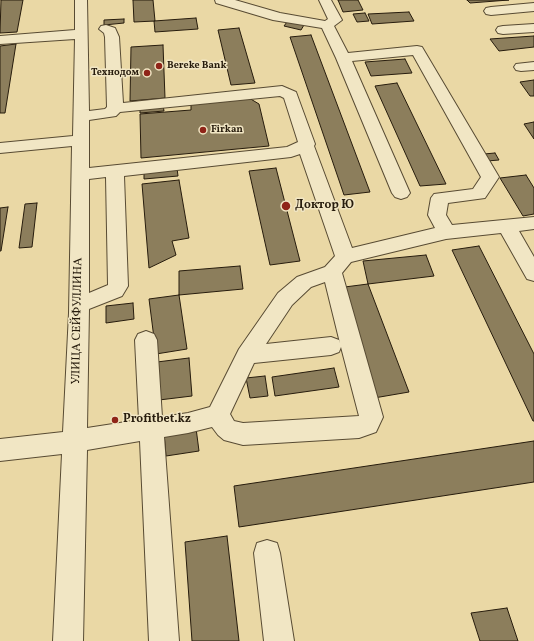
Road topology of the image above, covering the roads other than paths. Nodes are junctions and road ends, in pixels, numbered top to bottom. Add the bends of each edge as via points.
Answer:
1 (81, 0) edge
2 (221, 0) edge
3 (325, 0) edge
4 (534, 8) edge
5 (491, 11) dead end
6 (327, 25) junction
7 (534, 28) edge
8 (106, 29) dead end
9 (503, 30) dead end
10 (82, 34) junction
11 (0, 40) edge
12 (343, 58) junction
13 (114, 85) junction
14 (82, 89) junction
15 (115, 108) junction
16 (82, 116) junction
17 (80, 140) junction
18 (0, 148) edge
19 (307, 149) dead end
20 (115, 171) junction
21 (80, 174) junction
22 (401, 193) dead end
23 (97, 203) junction
24 (534, 223) edge
25 (506, 226) junction
26 (446, 232) junction
27 (339, 264) junction
28 (534, 274) edge
29 (80, 305) junction
30 (146, 340) dead end
31 (331, 346) dead end
32 (247, 355) junction
33 (218, 415) junction
34 (152, 428) junction
35 (76, 441) junction
36 (0, 450) edge
37 (267, 553) dead end
38 (68, 641) edge
39 (164, 641) edge
40 (279, 641) edge

1 - 10 street, УЛИЦА СЕЙФУЛЛИНА
2 - 6 street via 278,17
3 - 6 street via 335,20
4 - 5 street
6 - 12 street
7 - 9 street
8 - 13 street via 112,37
10 - 11 street
10 - 14 street, УЛИЦА СЕЙФУЛЛИНА
12 - 22 street
12 - 26 street via 417,50 490,177 479,194 440,198 437,215
13 - 14 street
13 - 15 street
14 - 16 street, УЛИЦА СЕЙФУЛЛИНА
15 - 16 street via 110,113
15 - 20 street via 282,91 291,95 306,144 291,152
16 - 17 street, УЛИЦА СЕЙФУЛЛИНА
17 - 18 street
17 - 21 street, УЛИЦА СЕЙФУЛЛИНА
19 - 27 street
20 - 21 street
20 - 23 street
21 - 23 street, УЛИЦА СЕЙФУЛЛИНА
23 - 29 street, УЛИЦА СЕЙФУЛЛИНА
23 - 29 street via 118,286 115,291
24 - 25 street
25 - 26 street
25 - 28 street
26 - 27 street
27 - 32 street via 304,282 285,299
27 - 33 street via 371,417 368,425 243,434 226,428
29 - 35 street, УЛИЦА СЕЙФУЛЛИНА
30 - 34 street
31 - 32 street
32 - 33 street
33 - 34 street via 188,423
34 - 35 street
34 - 39 street
35 - 36 street
35 - 38 street, УЛИЦА СЕЙФУЛЛИНА
37 - 40 street

